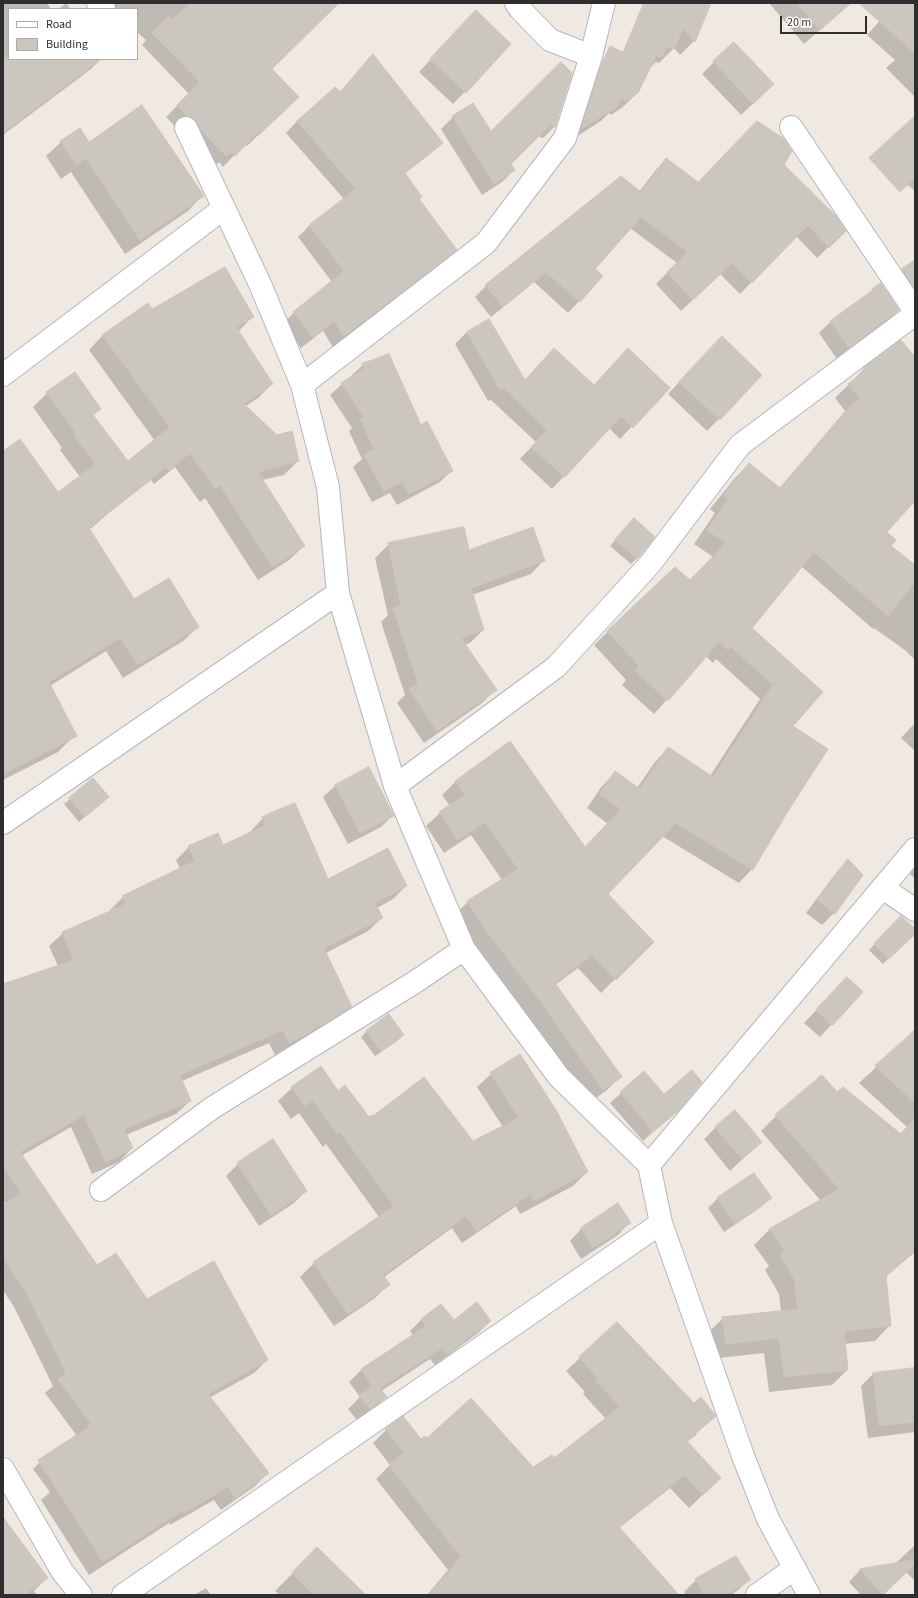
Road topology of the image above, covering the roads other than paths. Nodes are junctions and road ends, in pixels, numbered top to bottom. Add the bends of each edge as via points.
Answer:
1 (516, 3) edge
2 (604, 3) edge
3 (591, 56) junction
4 (791, 127) dead end
5 (186, 128) dead end
6 (224, 208) junction
7 (915, 312) edge
8 (3, 375) edge
9 (302, 385) junction
10 (338, 593) junction
11 (395, 786) junction
12 (3, 823) edge
13 (915, 849) edge
14 (883, 888) junction
15 (915, 910) edge
16 (464, 949) junction
17 (648, 1165) junction
18 (100, 1190) dead end
19 (662, 1223) junction
20 (3, 1469) edge
21 (795, 1568) junction
22 (81, 1595) edge
23 (123, 1595) edge
24 (757, 1595) edge
25 (809, 1595) edge

1 - 3 street via 550,40
2 - 3 street
3 - 9 street via 565,138 486,243
4 - 7 street
5 - 6 street
6 - 8 street
6 - 9 street via 260,284
7 - 11 street via 740,445 650,564 556,667
9 - 10 street via 328,487
10 - 11 street
10 - 12 street
11 - 16 street
13 - 14 street
14 - 15 street
14 - 17 street
16 - 17 street via 559,1077
16 - 18 street via 212,1108
17 - 19 street
19 - 21 street via 743,1456 768,1519
19 - 23 street
20 - 22 street via 62,1571
21 - 24 street
21 - 25 street

